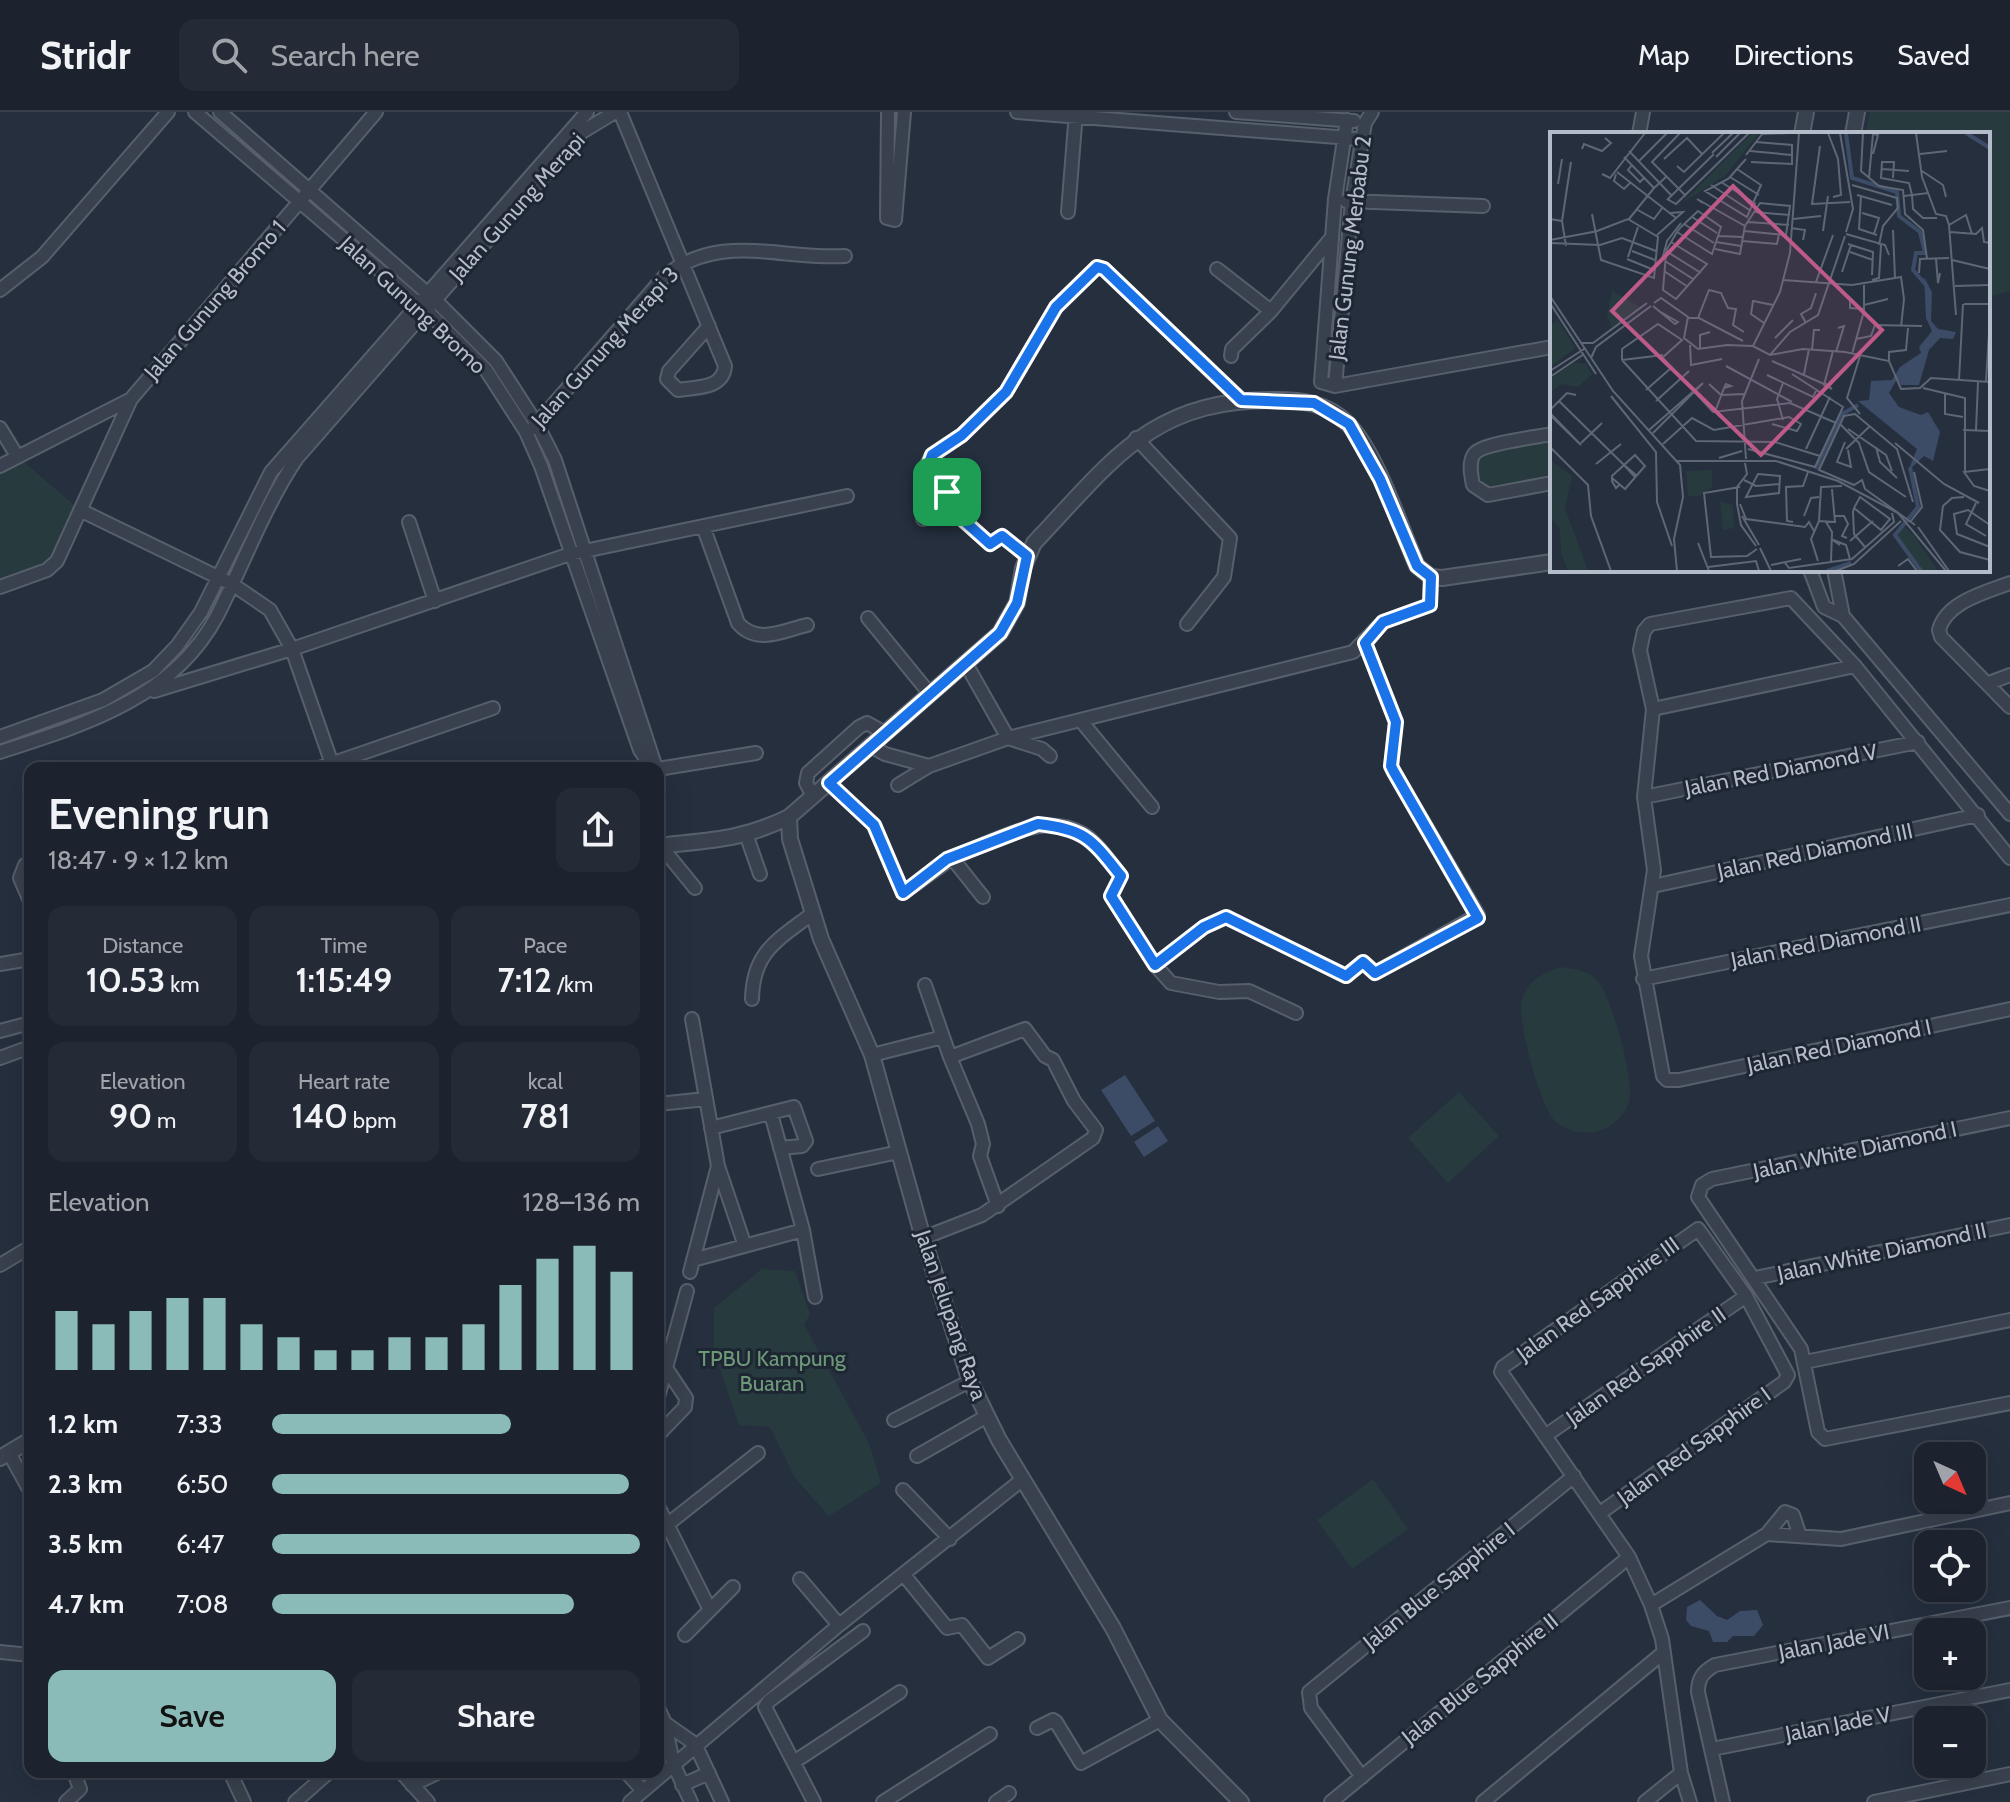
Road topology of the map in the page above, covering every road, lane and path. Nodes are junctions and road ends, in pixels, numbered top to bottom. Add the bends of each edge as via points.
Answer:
1 (168, 112) edge
2 (195, 112) edge
3 (220, 112) edge
4 (376, 112) edge
5 (587, 112) edge
6 (618, 112) edge
7 (888, 112) edge
8 (904, 112) edge
9 (1017, 112) edge
10 (1236, 112) edge
11 (1643, 112) edge
12 (1806, 112) edge
13 (1857, 112) edge
14 (1076, 114) edge
15 (1368, 117) edge
16 (1347, 120) junction
17 (1639, 132) edge
18 (1802, 132) edge
19 (1853, 132) edge
20 (1344, 137) junction
21 (1362, 139) junction
22 (309, 190) junction
23 (1335, 199) junction
24 (1352, 201) junction
25 (299, 202) junction
26 (1483, 206) dead end
27 (1068, 212) dead end
28 (1333, 236) junction
29 (845, 256) dead end
30 (683, 261) junction
31 (1217, 269) dead end
32 (0, 290) edge
33 (431, 296) junction
34 (421, 307) junction
35 (1271, 311) junction
36 (709, 326) junction
37 (1550, 347) edge
38 (1231, 356) dead end
39 (1335, 386) junction
40 (131, 399) junction
41 (1241, 400) junction
42 (0, 428) edge
43 (532, 429) junction
44 (1550, 434) edge
45 (1136, 438) junction
46 (17, 456) junction
47 (0, 466) edge
48 (926, 472) junction
49 (1550, 483) edge
50 (847, 496) dead end
51 (80, 510) junction
52 (923, 519) dead end
53 (409, 522) dead end
54 (703, 526) junction
55 (586, 550) junction
56 (570, 554) junction
57 (1027, 556) junction
58 (1550, 562) edge
59 (1811, 572) edge
60 (1834, 572) edge
61 (1431, 577) junction
62 (218, 578) junction
63 (2010, 583) edge
64 (232, 584) junction
65 (0, 587) edge
66 (435, 601) junction
67 (1843, 616) junction
68 (868, 618) dead end
69 (1187, 624) dead end
70 (807, 625) dead end
71 (1365, 643) junction
72 (292, 649) junction
73 (966, 664) junction
74 (1855, 666) junction
75 (2010, 675) edge
76 (1989, 683) junction
77 (119, 691) junction
78 (149, 692) junction
79 (930, 694) junction
80 (2010, 707) edge
81 (493, 708) dead end
82 (1653, 709) junction
83 (1081, 721) junction
84 (885, 733) junction
85 (0, 737) edge
86 (1008, 738) junction
87 (1918, 742) junction
88 (871, 746) junction
89 (0, 752) edge
90 (756, 753) dead end
91 (1050, 756) dead end
92 (325, 762) edge
93 (338, 762) edge
94 (650, 762) edge
95 (653, 762) edge
96 (929, 766) junction
97 (664, 767) edge
98 (829, 783) junction
99 (898, 785) dead end
100 (813, 796) junction
101 (1644, 797) junction
102 (1152, 807) dead end
103 (2010, 814) edge
104 (1978, 815) junction
105 (789, 817) junction
106 (746, 834) junction
107 (664, 845) edge
108 (664, 851) edge
109 (952, 858) junction
110 (2010, 858) edge
111 (24, 868) edge
112 (760, 874) dead end
113 (1653, 886) junction
114 (24, 887) edge
115 (695, 888) dead end
116 (983, 897) dead end
117 (2010, 905) edge
118 (813, 913) junction
119 (24, 960) edge
120 (0, 964) edge
121 (1155, 965) junction
122 (1643, 979) junction
123 (925, 985) dead end
124 (752, 999) dead end
125 (2010, 1009) edge
126 (1296, 1013) dead end
127 (692, 1019) dead end
128 (24, 1025) edge
129 (0, 1031) edge
130 (943, 1037) junction
131 (24, 1049) edge
132 (872, 1055) junction
133 (950, 1057) junction
134 (0, 1058) edge
135 (706, 1099) junction
136 (664, 1103) edge
137 (771, 1114) junction
138 (2010, 1118) edge
139 (711, 1128) junction
140 (780, 1148) junction
141 (899, 1152) junction
142 (718, 1166) junction
143 (818, 1169) dead end
144 (998, 1206) junction
145 (2010, 1225) edge
146 (803, 1230) junction
147 (923, 1238) junction
148 (745, 1246) junction
149 (24, 1251) edge
150 (0, 1265) edge
151 (1755, 1278) junction
152 (687, 1291) dead end
153 (1746, 1296) junction
154 (815, 1297) dead end
155 (2010, 1320) edge
156 (1805, 1362) junction
157 (664, 1367) edge
158 (664, 1371) edge
159 (970, 1381) junction
160 (2010, 1403) edge
161 (987, 1416) junction
162 (894, 1420) dead end
163 (664, 1429) edge
164 (1545, 1436) junction
165 (24, 1444) edge
166 (758, 1453) dead end
167 (5, 1456) edge
168 (917, 1456) dead end
169 (1574, 1476) junction
170 (1023, 1479) junction
171 (24, 1483) edge
172 (903, 1490) dead end
173 (2010, 1503) edge
174 (1600, 1513) junction
175 (664, 1517) edge
176 (668, 1524) junction
177 (1799, 1533) junction
178 (1767, 1534) junction
179 (950, 1539) junction
180 (1629, 1557) junction
181 (904, 1575) junction
182 (800, 1579) dead end
183 (733, 1587) dead end
184 (1651, 1605) junction
185 (2010, 1608) edge
186 (710, 1610) junction
187 (839, 1625) junction
188 (863, 1631) dead end
189 (685, 1635) dead end
190 (1018, 1639) dead end
191 (0, 1652) edge
192 (1664, 1652) junction
193 (24, 1654) edge
194 (2010, 1690) edge
195 (900, 1692) dead end
196 (1160, 1720) junction
197 (665, 1723) joint
198 (1037, 1728) dead end
199 (990, 1734) dead end
200 (695, 1744) junction
201 (1712, 1749) junction
202 (794, 1762) junction
203 (673, 1763) junction
204 (664, 1771) edge
205 (709, 1773) junction
206 (1681, 1773) junction
207 (2010, 1774) edge
208 (1362, 1777) junction
209 (76, 1778) edge
210 (233, 1778) edge
211 (322, 1778) edge
212 (406, 1778) edge
213 (427, 1778) edge
214 (631, 1778) edge
215 (657, 1778) edge
216 (412, 1785) junction
217 (682, 1785) junction
218 (643, 1791) junction
219 (1009, 1793) dead end
220 (66, 1802) edge
221 (244, 1802) edge
222 (295, 1802) edge
223 (428, 1802) edge
224 (630, 1802) edge
225 (691, 1802) edge
226 (722, 1802) edge
227 (814, 1802) edge
228 (883, 1802) edge
229 (996, 1802) edge
230 (1241, 1802) edge
231 (1331, 1802) edge
232 (1483, 1802) edge
233 (1645, 1802) edge
234 (1690, 1802) edge
235 (1723, 1802) edge
236 (1874, 1802) edge

1 - 32 street via 42,257
2 - 25 street, Jalan Gunung Bromo
3 - 22 street, Jalan Gunung Bromo
4 - 22 street, Jalan Gunung Bromo 1
5 - 33 street, Jalan Gunung Merapi
6 - 30 street, Jalan Gunung Merapi 3
6 - 33 street, Jalan Gunung Merapi via 582,132
7 - 8 street via 887,218 895,220
9 - 14 street
10 - 16 street
11 - 17 street
12 - 18 street
13 - 19 street
14 - 20 street
14 - 27 street
15 - 16 street
15 - 21 street, Jalan Gunung Merbabu 2
16 - 20 street, Jalan Gunung Merbabu 2
20 - 21 street
20 - 23 street, Jalan Gunung Merbabu 2
21 - 24 street, Jalan Gunung Merbabu 2
22 - 25 street, Jalan Gunung Bromo 1
22 - 33 street, Jalan Gunung Bromo
23 - 24 street
23 - 28 street, Jalan Gunung Merbabu 2
24 - 26 street
24 - 39 street, Jalan Gunung Merbabu 2
25 - 34 street, Jalan Gunung Bromo
25 - 40 street, Jalan Gunung Bromo 1
28 - 35 street
28 - 39 street, Jalan Gunung Merbabu 2 via 1321,382
29 - 30 street, Jalan Gunung Merapi 3 via 736,250
30 - 36 street, Jalan Gunung Merapi 3
30 - 43 street, Jalan Gunung Merapi 3
31 - 35 street
33 - 34 street, Jalan Gunung Merapi
33 - 43 street, Jalan Gunung Bromo via 496,361
34 - 43 street, Jalan Gunung Bromo via 486,370
34 - 62 street via 271,472
34 - 64 street via 281,481
35 - 38 street
36 - 36 street, Jalan Gunung Merapi 3 via 669,371 667,379 678,390 717,383 724,376
37 - 39 street
40 - 46 street, Jalan Gunung Bromo 1
40 - 51 street, Jalan Gunung Bromo 1
41 - 45 street via 1178,416
41 - 48 street via 1097,267 1056,307 1006,392 962,435 932,455
41 - 61 street via 1314,403 1349,424 1380,479 1417,566
42 - 46 street
43 - 55 street, Jalan Gunung Bromo via 555,460
43 - 56 street, Jalan Gunung Bromo
44 - 49 street via 1481,449 1471,469 1473,485 1488,495
45 - 57 street
45 - 69 street via 1230,538 1224,577
46 - 47 street, Jalan Gunung Bromo 1
48 - 52 street
48 - 57 street via 949,494 952,510 990,544 1002,536
50 - 54 street
51 - 62 street
51 - 65 street, Jalan Gunung Bromo 1 via 57,561 47,570
53 - 66 street
54 - 55 street
54 - 70 street via 738,623 747,634 756,637
55 - 56 street
55 - 95 street, Jalan Gunung Bromo
56 - 66 street
56 - 94 street, Jalan Gunung Bromo via 640,750
57 - 73 street via 1012,616
58 - 61 street
59 - 67 street via 1824,607
60 - 67 street
61 - 71 street via 1430,605 1383,622
62 - 64 street
62 - 77 street via 177,646 153,671
63 - 76 street via 1966,600 1940,624 1941,637
64 - 72 street via 270,610
64 - 78 street via 189,655
66 - 72 street
67 - 103 street
68 - 79 street
71 - 83 street via 1353,652
71 - 121 street via 1396,722 1391,766 1478,918 1375,973 1363,962 1346,976 1226,917 1204,927
72 - 78 street
72 - 92 street
73 - 79 street
73 - 86 street
74 - 82 street
74 - 82 street via 1786,597 1650,624 1641,639
74 - 87 street
75 - 76 street
76 - 80 street
77 - 78 street
77 - 85 street via 89,707
78 - 89 street via 93,722
79 - 84 street
81 - 93 street
82 - 101 street
83 - 86 street
83 - 102 street
84 - 88 street
84 - 100 street via 867,723 859,727 808,773 806,783
86 - 91 street
86 - 96 street
87 - 101 street, Jalan Red Diamond V
87 - 104 street
88 - 96 street
88 - 98 street
90 - 97 street
96 - 99 street
98 - 100 street
98 - 109 street via 874,825 903,893
100 - 105 street
101 - 113 street
104 - 110 street
104 - 113 street, Jalan Red Diamond III
105 - 106 street
105 - 118 street, Jalan Jelupang Raya via 790,839
106 - 107 street via 714,843
106 - 112 street
108 - 115 street
109 - 116 street
109 - 121 street via 1038,824 1082,833 1121,876 1111,896
111 - 114 street
113 - 122 street via 1643,934
117 - 122 street, Jalan Red Diamond II
118 - 124 street via 763,953 753,974
118 - 132 street, Jalan Jelupang Raya
119 - 120 street
121 - 126 street via 1171,983 1219,992 1249,991
122 - 125 street, Jalan Red Diamond I via 1659,1070 1667,1080
123 - 130 street
127 - 135 street
128 - 129 street
130 - 132 street
130 - 133 street
131 - 134 street
132 - 141 street, Jalan Jelupang Raya
133 - 144 street via 978,1124 984,1171
133 - 144 street via 1027,1029 1096,1130 1093,1138
135 - 136 street
135 - 139 street
137 - 139 street
137 - 140 street
137 - 140 street via 790,1106 796,1109 806,1141
138 - 151 street, Jalan White Diamond I via 1702,1185 1698,1197
139 - 142 street
140 - 146 street
141 - 143 street
141 - 147 street, Jalan Jelupang Raya
142 - 148 street
142 - 148 street via 691,1266
144 - 147 street
145 - 151 street, Jalan White Diamond II
146 - 148 street
146 - 154 street
147 - 159 street, Jalan Jelupang Raya
149 - 150 street
151 - 156 street
152 - 157 street
153 - 164 street, Jalan Red Sapphire II
153 - 164 street, Jalan Red Sapphire III via 1695,1229 1501,1369
153 - 174 street, Jalan Red Sapphire I via 1786,1378
155 - 156 street
156 - 160 street via 1825,1439
158 - 163 street via 686,1398 685,1407
159 - 161 street, Jalan Jelupang Raya
159 - 162 street
161 - 168 street
161 - 170 street, Jalan Jelupang Raya
164 - 169 street
165 - 167 street
166 - 176 street
167 - 171 street
169 - 174 street
169 - 208 street, Jalan Blue Sapphire I via 1313,1688 1307,1698 1311,1708
170 - 179 street
170 - 196 street, Jalan Jelupang Raya via 1113,1628
172 - 179 street
173 - 177 street via 1841,1539
174 - 180 street
175 - 176 street
176 - 186 street
177 - 178 street
177 - 178 street via 1796,1520 1785,1512
178 - 184 street
179 - 181 street
180 - 184 street
180 - 208 street, Jalan Blue Sapphire II
181 - 187 street
181 - 190 street via 947,1628 962,1625 988,1658
182 - 187 street
183 - 186 street
184 - 192 street
185 - 201 street, Jalan Jade VI via 1715,1665 1698,1684
186 - 189 street
187 - 200 street
188 - 202 street via 767,1704 765,1711
191 - 193 street
192 - 206 street
192 - 232 street
194 - 201 street, Jalan Jade V
195 - 202 street
196 - 198 street via 1085,1763 1056,1722
196 - 230 street, Jalan Jelupang Raya
197 - 200 street
197 - 203 street
199 - 228 street
200 - 203 street
200 - 205 street
201 - 235 street
202 - 227 street
203 - 204 street
203 - 217 street
205 - 217 street
205 - 226 street
206 - 233 street
206 - 234 street
207 - 236 street
208 - 231 street, Jalan Blue Sapphire II
209 - 220 street via 80,1789
210 - 221 street
211 - 222 street
212 - 216 street
213 - 216 street
214 - 218 street
215 - 218 street
216 - 223 street
217 - 225 street
218 - 224 street
219 - 229 street

